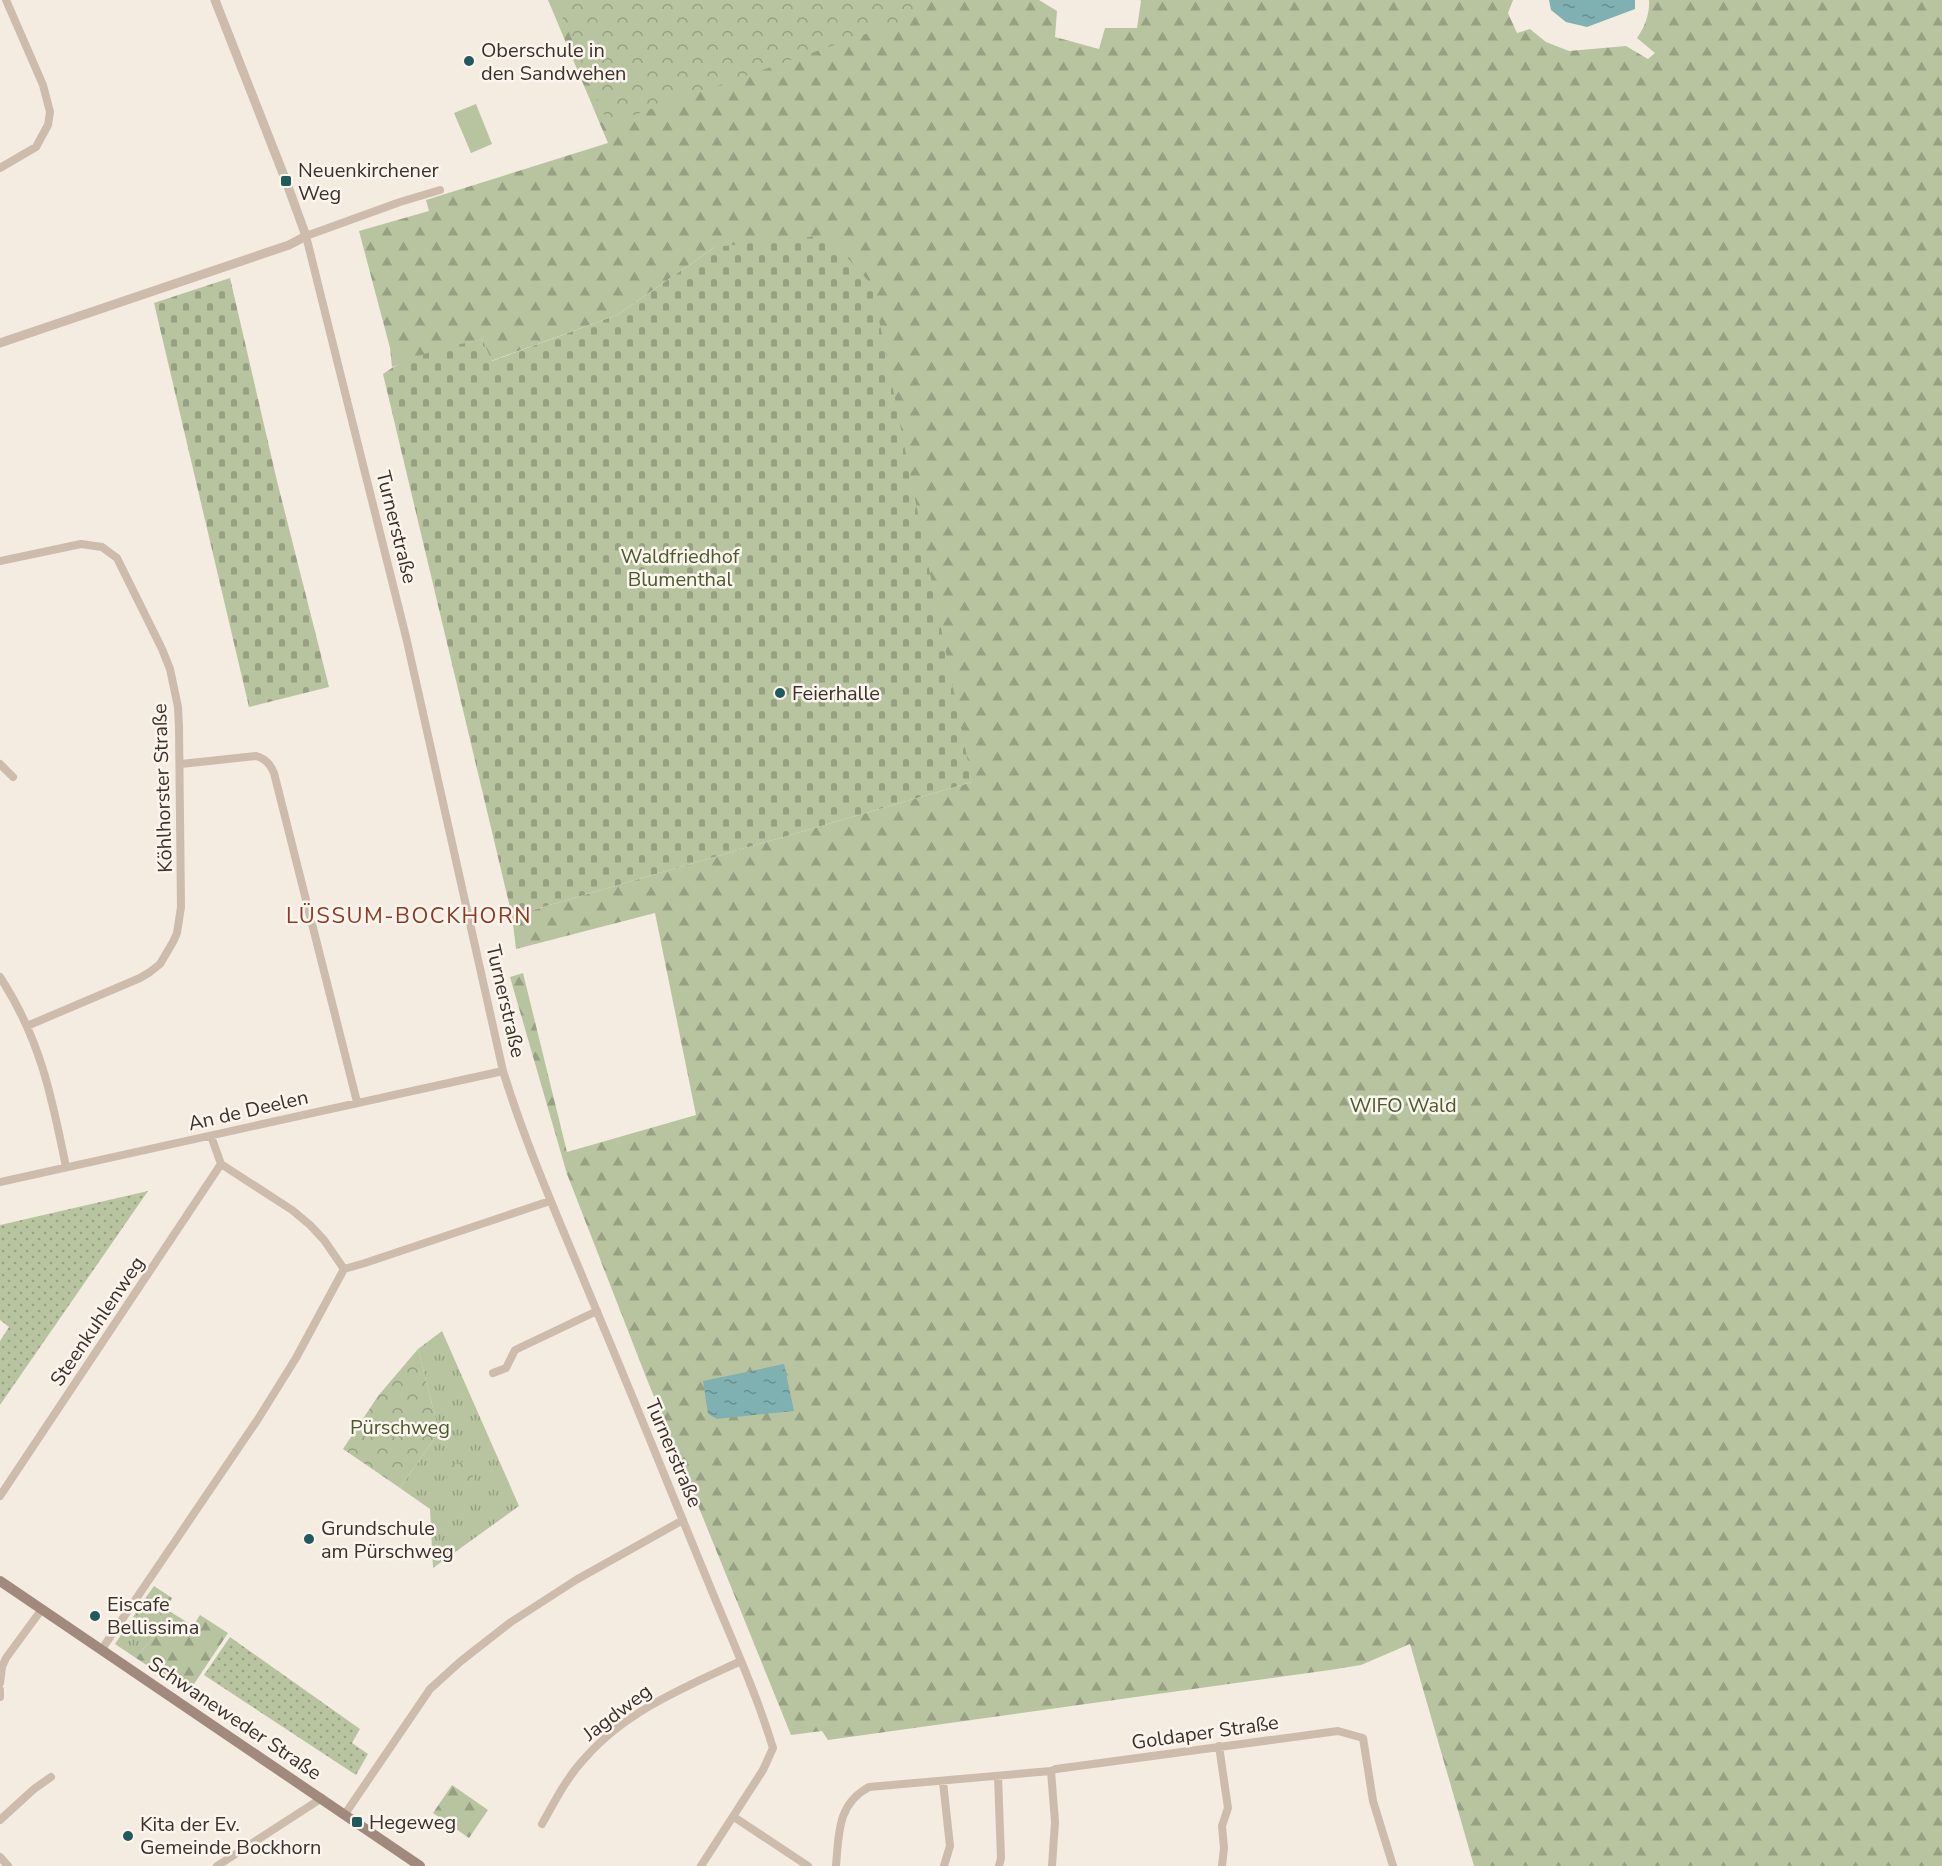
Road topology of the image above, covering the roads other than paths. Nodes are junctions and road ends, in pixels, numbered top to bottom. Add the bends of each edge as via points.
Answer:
1 (6, 0) edge
2 (215, 0) edge
3 (0, 168) edge
4 (440, 190) dead end
5 (306, 236) junction
6 (0, 343) edge
7 (0, 561) edge
8 (0, 764) edge
9 (181, 764) junction
10 (13, 777) dead end
11 (0, 977) edge
12 (27, 1026) junction
13 (503, 1071) junction
14 (357, 1102) junction
15 (211, 1136) junction
16 (221, 1164) junction
17 (66, 1167) junction
18 (0, 1182) edge
19 (550, 1201) junction
20 (344, 1269) junction
21 (597, 1311) junction
22 (493, 1373) dead end
23 (0, 1496) edge
24 (683, 1520) junction
25 (0, 1581) edge
26 (42, 1609) junction
27 (102, 1649) junction
28 (741, 1661) junction
29 (0, 1683) edge
30 (0, 1690) edge
31 (0, 1697) edge
32 (1219, 1746) junction
33 (1051, 1771) junction
34 (998, 1776) junction
35 (51, 1777) dead end
36 (943, 1782) junction
37 (322, 1798) junction
38 (345, 1814) junction
39 (734, 1817) junction
40 (0, 1820) edge
41 (542, 1824) dead end
42 (0, 1857) edge
43 (8, 1866) edge
44 (217, 1866) edge
45 (420, 1866) edge
46 (701, 1866) edge
47 (808, 1866) edge
48 (836, 1866) edge
49 (944, 1866) edge
50 (999, 1866) edge
51 (1052, 1866) edge
52 (1222, 1866) edge
53 (1393, 1866) edge

1 - 3 street via 43,85 50,112 36,147
2 - 5 street, Turnerstraße
4 - 5 street
5 - 6 street
5 - 13 street, Turnerstraße via 406,637
7 - 9 street, Köhlhorster Straße via 81,544 102,547 117,558 170,669 178,707
8 - 10 street
9 - 12 street, Köhlhorster Straße via 181,907 177,933 168,952 160,964 141,978
9 - 14 street via 256,756 269,763
11 - 12 street
12 - 17 street via 52,1098
13 - 14 street, An de Deelen
13 - 19 street, Turnerstraße
14 - 15 street, An de Deelen
15 - 16 street
15 - 17 street, An de Deelen
16 - 20 street via 310,1225
16 - 23 street, Steenkuhlenweg
17 - 18 street, An de Deelen
19 - 20 street
19 - 21 street, Turnerstraße
20 - 27 street via 268,1403
21 - 22 street via 515,1350 506,1368
21 - 24 street, Turnerstraße
24 - 28 street, Turnerstraße
24 - 38 street via 557,1592 461,1661 430,1689
25 - 26 main road, Schwaneweder Straße
26 - 27 main road, Schwaneweder Straße
26 - 29 street via 6,1658
27 - 37 main road, Schwaneweder Straße
28 - 39 street, Turnerstraße via 773,1748
28 - 41 street, Jagdweg via 667,1696 617,1728 570,1776
30 - 31 street
32 - 33 street, Goldaper Straße
32 - 52 street via 1228,1808 1222,1826
32 - 53 street, Goldaper Straße via 1338,1731 1363,1738 1373,1801
33 - 34 street, Goldaper Straße
33 - 51 street via 1055,1848
34 - 36 street, Goldaper Straße
34 - 50 street
35 - 40 street
36 - 48 street, Goldaper Straße via 869,1787 859,1793 840,1822
36 - 49 street via 950,1846
37 - 38 main road, Schwaneweder Straße
37 - 44 street
38 - 45 main road, Schwaneweder Straße
39 - 46 street, Turnerstraße
39 - 47 street
42 - 43 street

